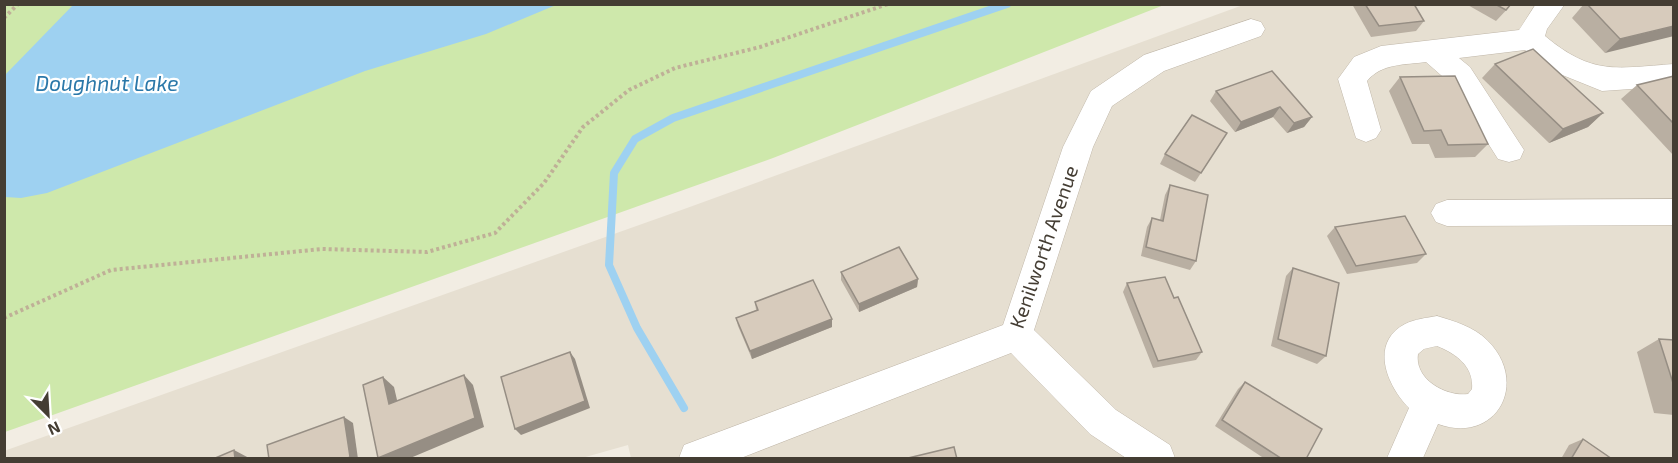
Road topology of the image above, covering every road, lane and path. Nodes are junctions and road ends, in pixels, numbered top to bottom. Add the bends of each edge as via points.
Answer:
1 (18, 4) edge
2 (888, 4) edge
3 (1552, 4) edge
4 (4, 18) edge
5 (1251, 29) dead end
6 (1531, 39) junction
7 (1432, 51) junction
8 (1674, 75) edge
9 (1366, 130) dead end
10 (1509, 150) dead end
11 (1674, 212) edge
12 (1447, 213) dead end
13 (4, 318) edge
14 (1016, 335) junction
15 (1429, 403) dead end
16 (697, 459) edge
17 (1157, 459) edge
18 (1405, 459) edge

1 - 4 path
2 - 13 path via 760,47 675,68 629,90 583,127 544,183 495,234 427,252 322,249 111,270
3 - 6 street via 1534,26
5 - 14 street, Kenilworth Avenue via 1154,63 1101,99 1078,147
6 - 7 street
6 - 8 street via 1555,60 1602,80
7 - 9 street via 1381,57 1364,65 1352,79
7 - 10 street via 1460,75
11 - 12 street
14 - 16 street, Kenilworth Avenue
14 - 17 street via 1103,422
15 - 18 street

